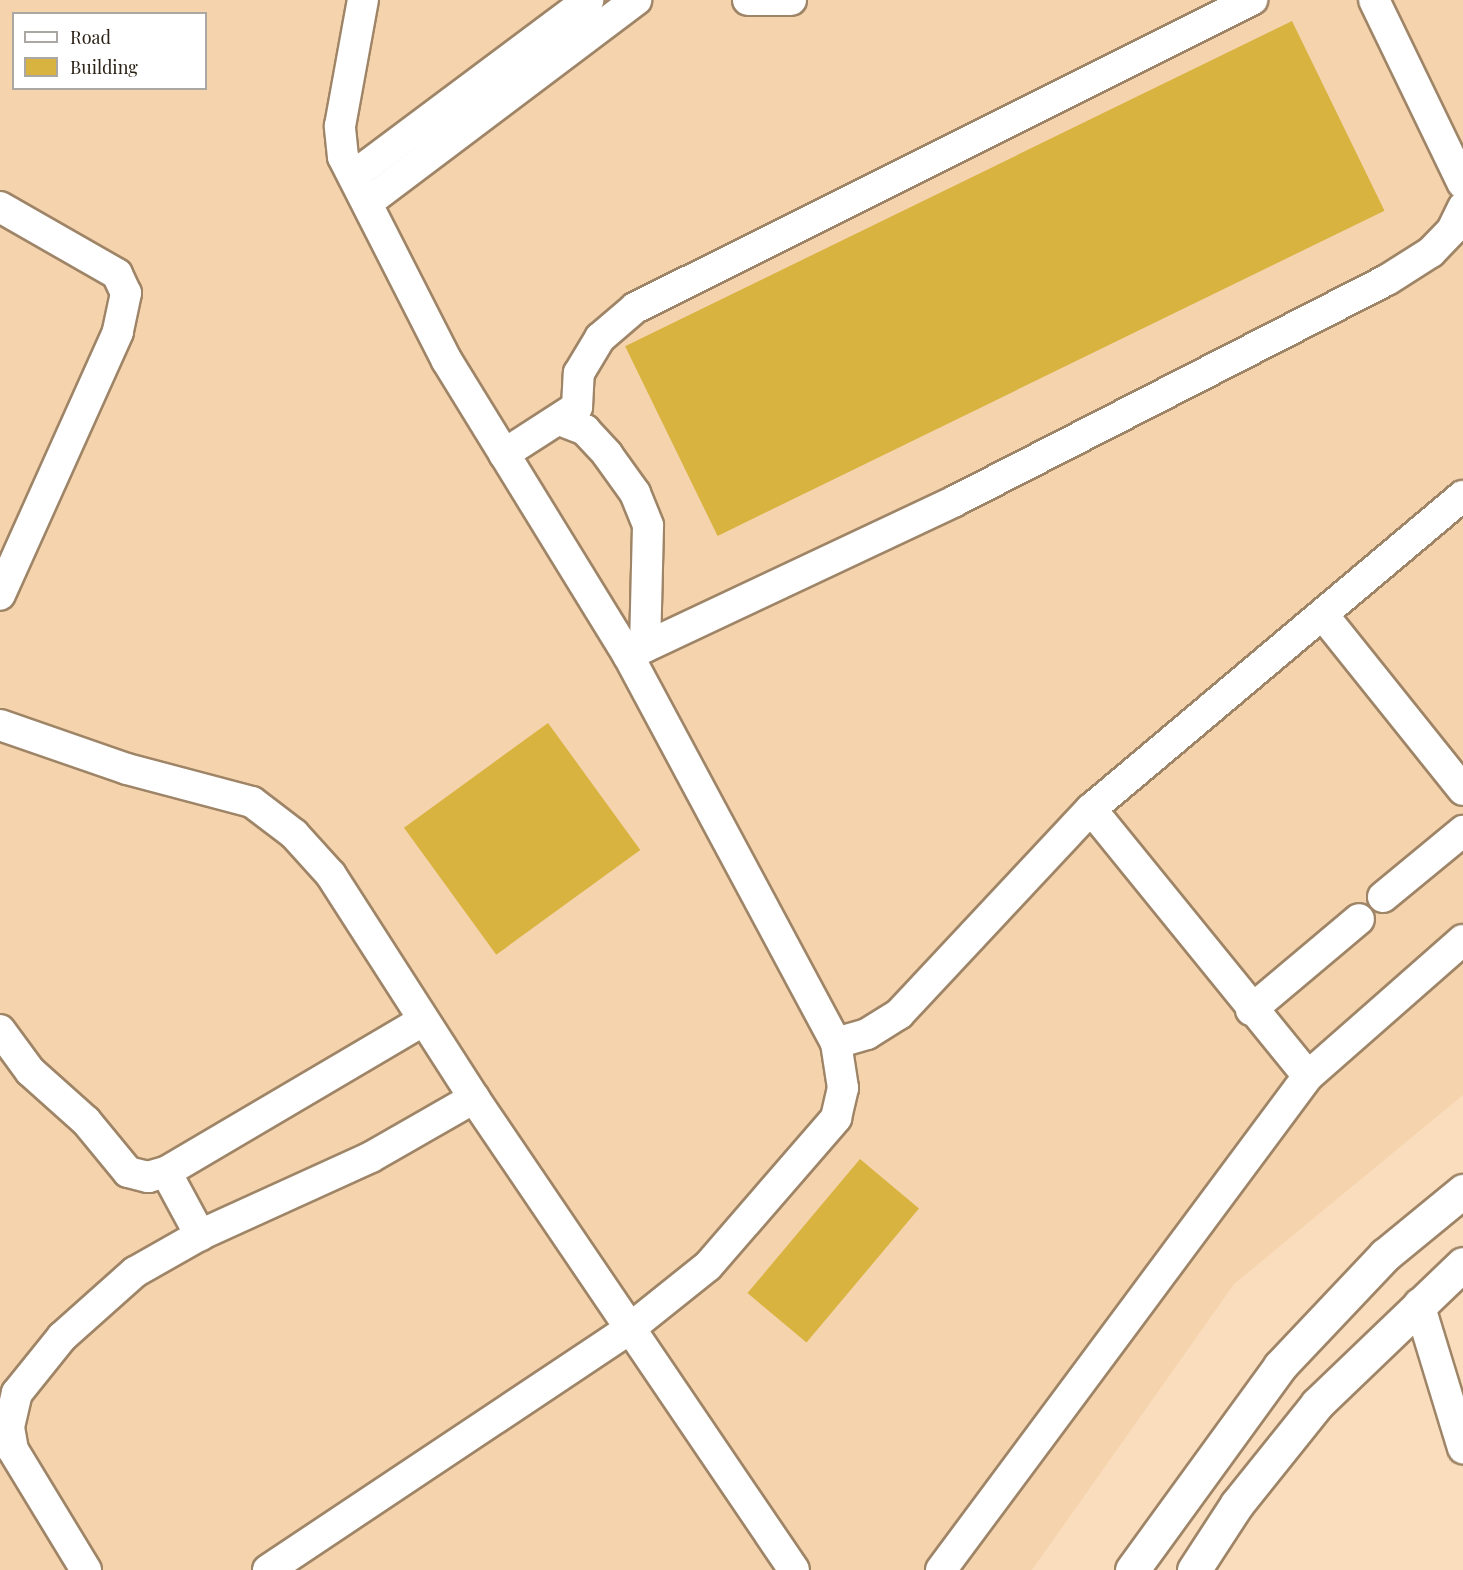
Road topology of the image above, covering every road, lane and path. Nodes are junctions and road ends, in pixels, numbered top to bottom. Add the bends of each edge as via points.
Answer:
1 (363, 0) edge
2 (588, 0) edge
3 (636, 0) edge
4 (748, 0) edge
5 (791, 0) edge
6 (1252, 0) edge
7 (1374, 0) edge
8 (1218, 8) edge
9 (353, 176) junction
10 (1463, 184) edge
11 (368, 202) junction
12 (0, 207) edge
13 (1463, 207) edge
14 (562, 421) junction
15 (504, 454) junction
16 (1463, 496) edge
17 (0, 594) edge
18 (1323, 615) junction
19 (637, 651) junction
20 (0, 725) edge
21 (1463, 790) edge
22 (1091, 809) junction
23 (1463, 831) edge
24 (1383, 897) dead end
25 (1359, 919) dead end
26 (1463, 940) edge
27 (1251, 1010) junction
28 (424, 1020) junction
29 (836, 1043) junction
30 (4, 1045) edge
31 (1308, 1076) junction
32 (474, 1098) junction
33 (166, 1172) junction
34 (1463, 1191) edge
35 (200, 1235) junction
36 (1463, 1264) edge
37 (1419, 1304) junction
38 (628, 1330) junction
39 (1463, 1448) edge
40 (86, 1570) edge
41 (268, 1570) edge
42 (794, 1570) edge
43 (941, 1570) edge
44 (1132, 1570) edge
45 (1194, 1570) edge

1 - 9 street via 340,126 343,157
2 - 9 street
3 - 11 street
4 - 5 street
6 - 8 street
7 - 10 street
8 - 14 street via 635,308 600,338 579,373 577,407
9 - 11 street
11 - 15 street via 447,361
12 - 17 street via 117,274 126,293 118,332
13 - 19 street via 1452,230 1431,252 1387,280 955,501
14 - 15 street
14 - 19 street via 585,430 607,454 635,493 648,526
15 - 19 street
16 - 18 street
18 - 21 street
18 - 22 street
19 - 29 street
20 - 28 street via 128,769 252,802 294,834 331,875
22 - 27 street
22 - 29 street via 899,1014 867,1034
23 - 24 street
25 - 27 street
26 - 31 street
27 - 31 street
28 - 32 street
28 - 33 street
29 - 38 street via 843,1088 836,1118 708,1266
30 - 33 street via 128,1172 148,1177
31 - 43 street
32 - 35 street via 371,1157
32 - 38 street
33 - 35 street
34 - 44 main road via 1385,1255 1280,1366
35 - 40 street via 135,1272 84,1312 14,1401 9,1427 13,1450
36 - 37 main road
37 - 39 street
37 - 45 main road via 1317,1404 1237,1504
38 - 41 street
38 - 42 street

